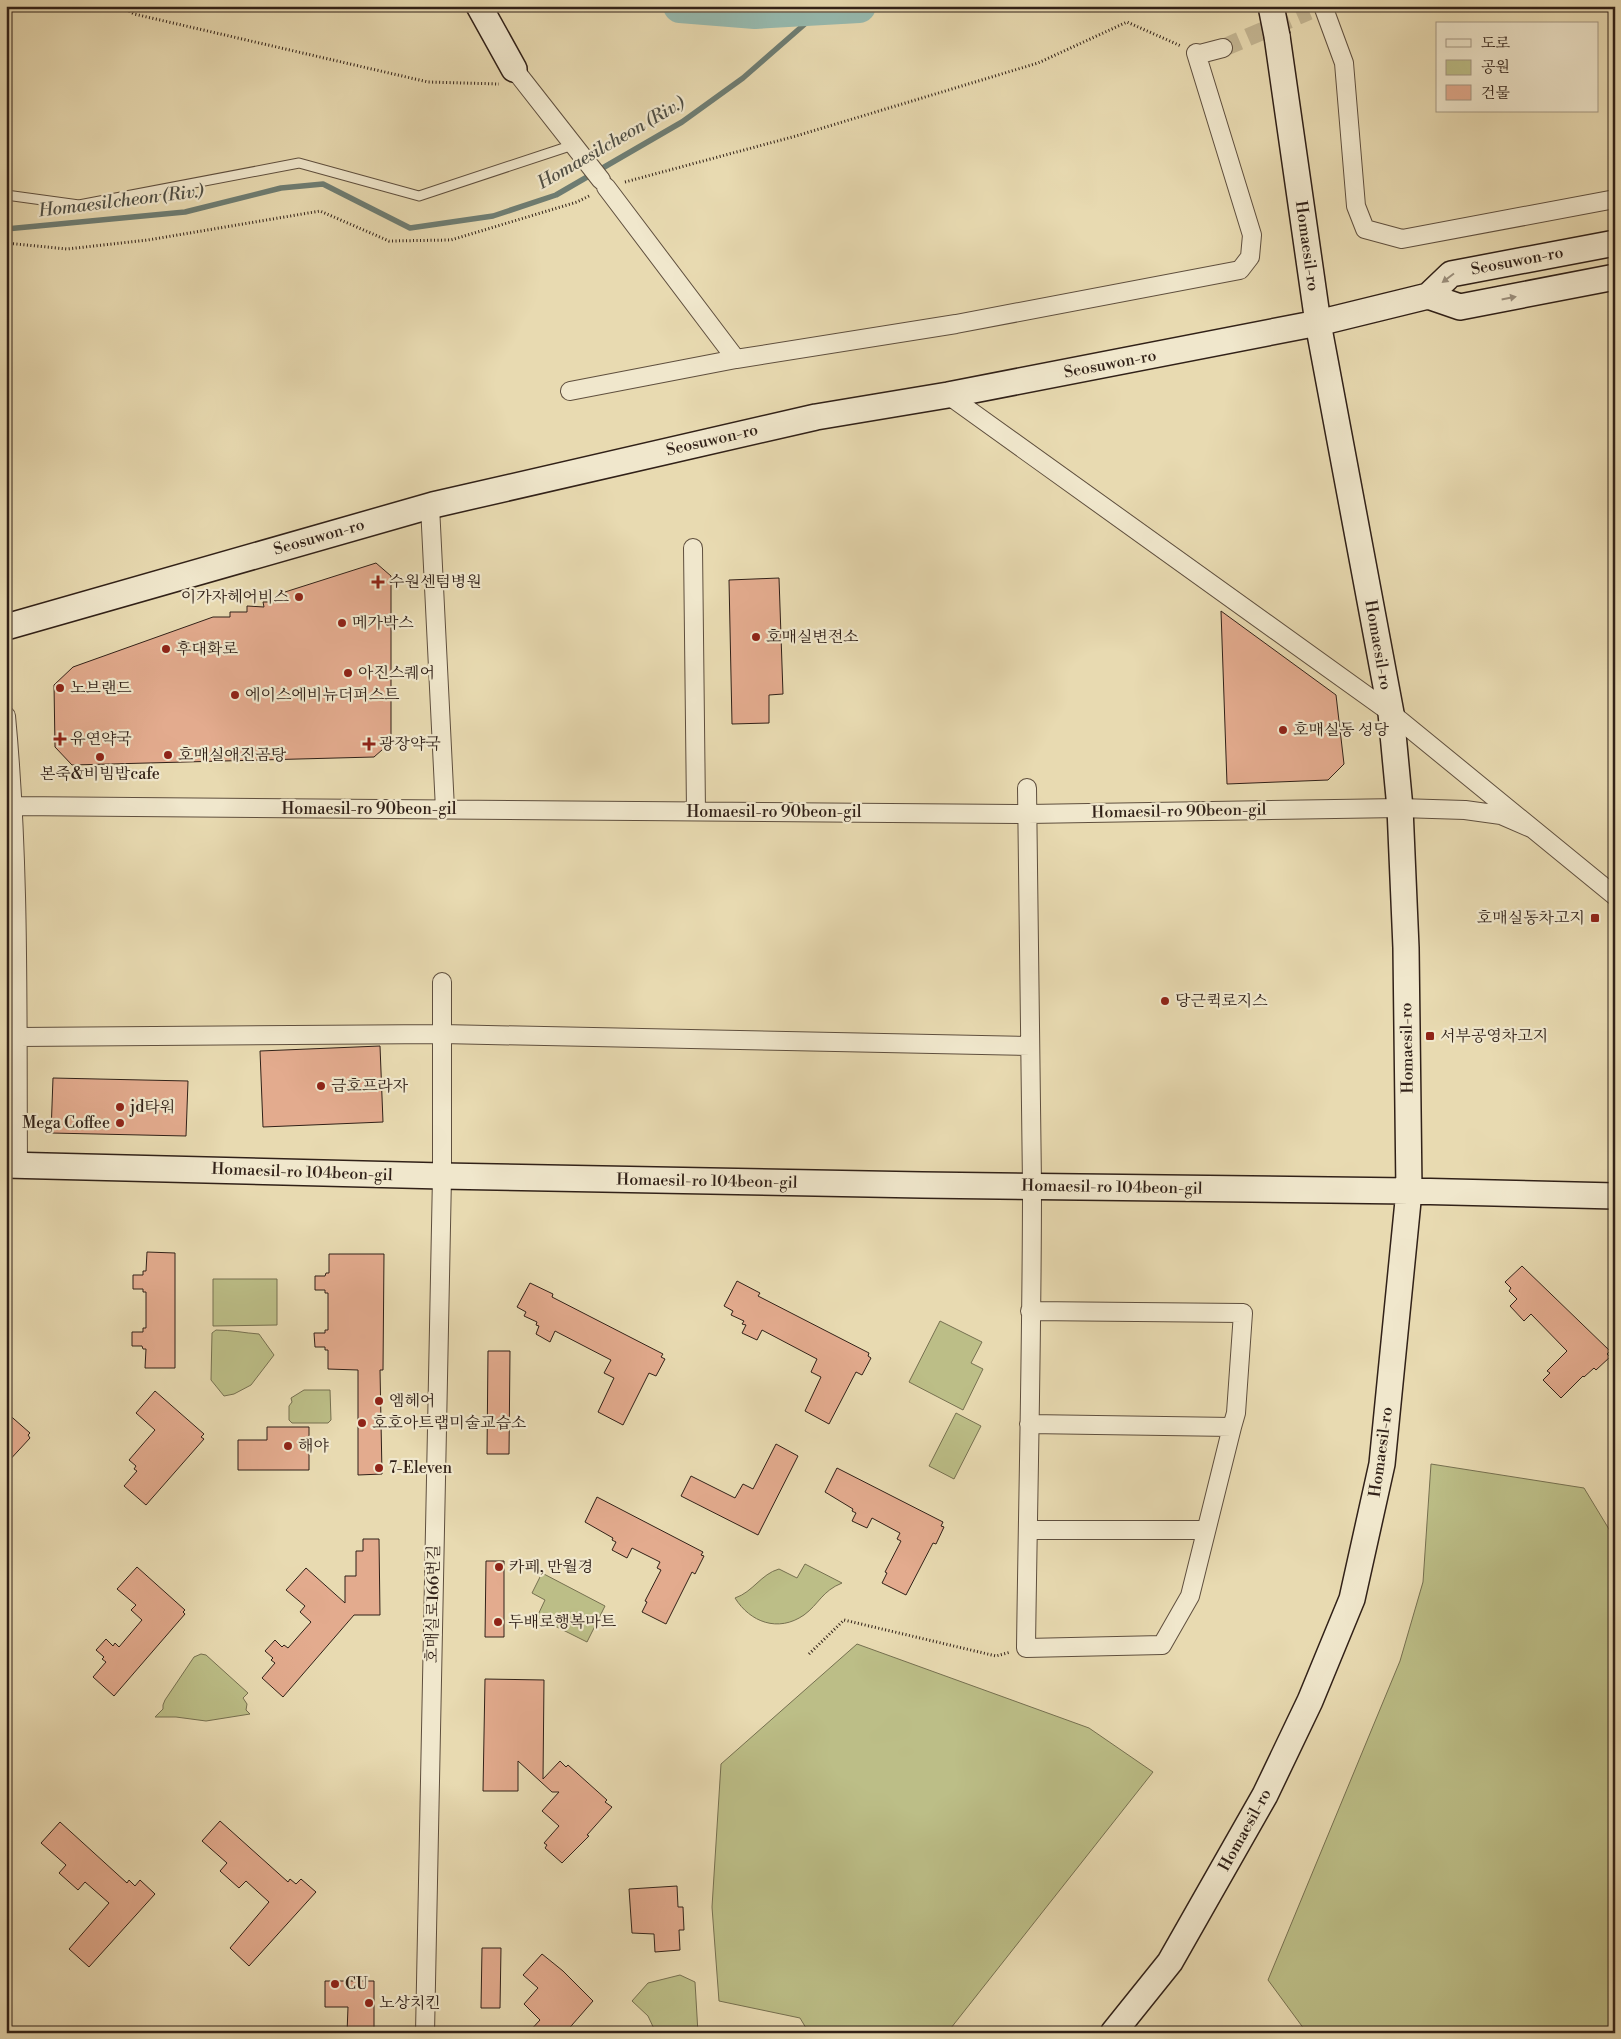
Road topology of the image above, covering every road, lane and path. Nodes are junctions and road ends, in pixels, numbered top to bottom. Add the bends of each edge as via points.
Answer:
1 (120, 6) edge
2 (479, 6) edge
3 (1271, 6) edge
4 (1318, 8) edge
5 (1223, 48) tunnel mouth
6 (1196, 53) junction
7 (518, 74) junction
8 (577, 150) junction
9 (603, 184) junction
10 (6, 195) edge
11 (1615, 199) edge
12 (6, 242) edge
13 (1615, 243) edge
14 (1615, 277) edge
15 (1428, 296) junction
16 (1318, 323) junction
17 (736, 359) junction
18 (570, 391) dead end
19 (948, 395) junction
20 (430, 506) junction
21 (693, 548) dead end
22 (6, 627) edge
23 (1391, 713) junction
24 (6, 716) edge
25 (1028, 788) dead end
26 (13, 806) junction
27 (1400, 808) junction
28 (445, 809) junction
29 (696, 811) junction
30 (1028, 814) junction
31 (1531, 828) junction
32 (1615, 896) edge
33 (442, 982) dead end
34 (442, 1034) junction
35 (18, 1037) junction
36 (1030, 1046) junction
37 (12, 1165) edge
38 (442, 1176) junction
39 (1032, 1186) junction
40 (1408, 1191) junction
41 (1615, 1196) edge
42 (1030, 1311) junction
43 (1029, 1424) junction
44 (1232, 1427) junction
45 (1028, 1530) junction
46 (1206, 1530) junction
47 (1026, 1648) junction
48 (809, 1654) dead end
49 (425, 2033) edge
50 (1113, 2033) edge

1 - 7 path via 134,14 428,82 496,85
2 - 7 street
3 - 16 street, Homaesil-ro, bridge
4 - 11 street via 1344,63 1356,206 1365,229 1402,240
5 - 6 street
6 - 9 path via 1127,22 1038,63 796,136
6 - 17 street via 1252,235 1250,257 1240,270 956,324
7 - 8 street
8 - 9 street
8 - 10 lane via 419,196 299,164 79,205
9 - 12 path via 577,202 451,240 390,241 320,211 148,240 67,249
9 - 17 street
13 -> 15 street, Seosuwon-ro via 1451,274
15 -> 14 street via 1460,307
15 - 16 street, Seosuwon-ro
16 - 19 street, Seosuwon-ro
16 - 23 street, Homaesil-ro
17 - 18 street
19 - 20 street, Seosuwon-ro via 816,417
19 - 23 street
20 - 22 street, Seosuwon-ro
20 - 28 street
21 - 29 street
23 - 27 street, Homaesil-ro
23 - 31 street
24 - 26 street
25 - 30 street
26 - 28 street, Homaesil-ro 90beon-gil
26 - 35 street
27 - 30 street, Homaesil-ro 90beon-gil
27 - 31 street, Homaesil-ro 90beon-gil via 1501,815
27 - 40 street, Homaesil-ro via 1406,948
28 - 29 street, Homaesil-ro 90beon-gil
29 - 30 street, Homaesil-ro 90beon-gil
30 - 36 street
31 - 32 street
33 - 34 street, 호매실로166번길
34 - 35 street
34 - 36 street
34 - 38 street, 호매실로166번길
35 - 37 street
36 - 39 street
37 - 38 street, Homaesil-ro 104beon-gil
38 - 39 street, Homaesil-ro 104beon-gil
38 - 49 street, 호매실로166번길
39 - 40 street, Homaesil-ro 104beon-gil
39 - 42 street
40 - 41 street, Homaesil-ro 104beon-gil
40 - 50 street, Homaesil-ro via 1382,1464 1352,1599 1310,1701 1265,1795 1170,1962
42 - 43 street
42 - 44 street via 1244,1313 1236,1413
43 - 44 street
43 - 45 street
44 - 46 street
45 - 46 street
45 - 47 street
46 - 47 street via 1190,1596 1162,1645
47 - 48 path via 996,1656 844,1620

